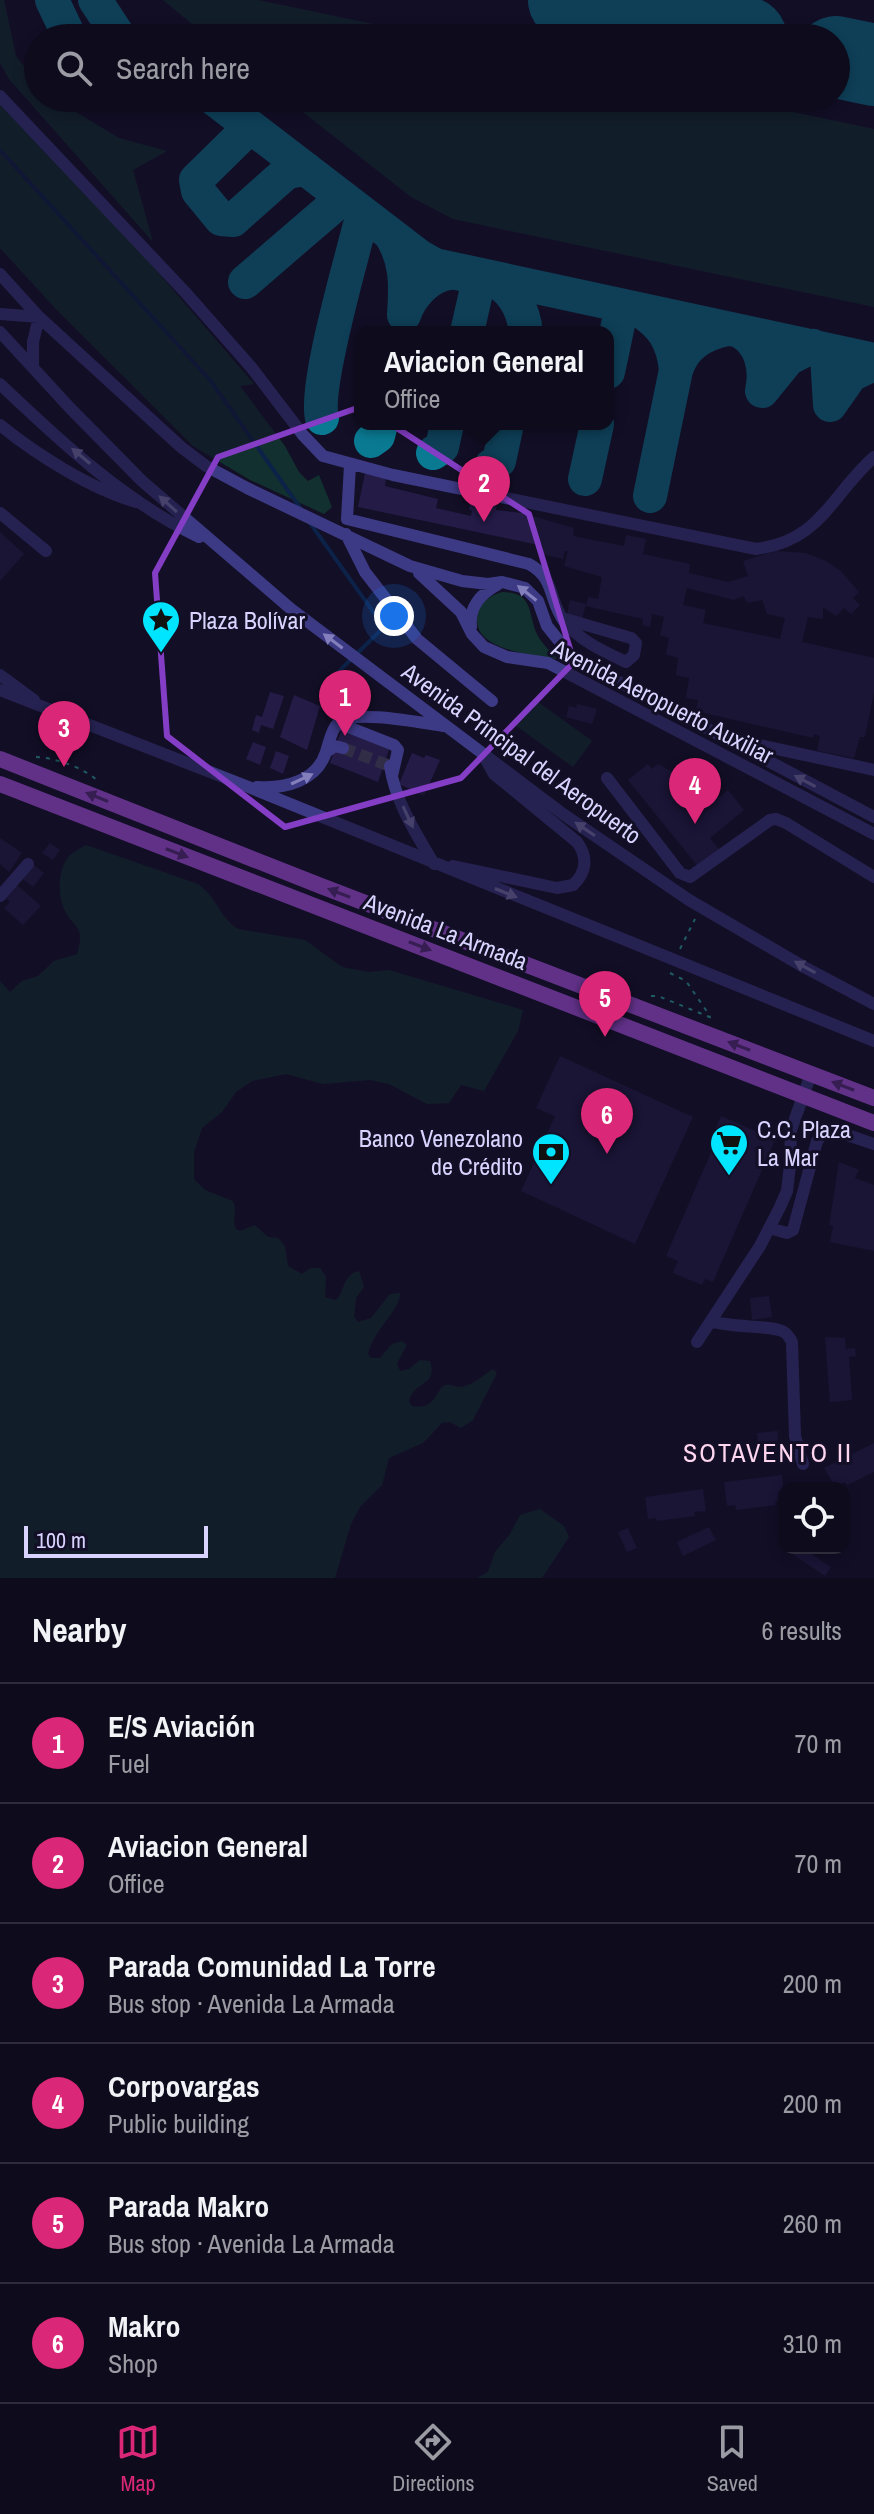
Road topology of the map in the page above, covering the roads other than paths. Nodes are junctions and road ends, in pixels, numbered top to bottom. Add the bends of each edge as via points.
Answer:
1 (0, 96) edge
2 (0, 274) edge
3 (0, 314) edge
4 (39, 317) junction
5 (0, 332) edge
6 (33, 368) junction
7 (0, 384) edge
8 (0, 425) edge
9 (874, 457) edge
10 (350, 465) junction
11 (142, 504) junction
12 (0, 513) edge
13 (347, 519) junction
14 (345, 534) junction
15 (213, 544) junction
16 (46, 551) dead end
17 (410, 566) junction
18 (502, 582) junction
19 (562, 618) junction
20 (472, 634) junction
21 (0, 675) edge
22 (0, 690) edge
23 (492, 701) dead end
24 (42, 707) junction
25 (338, 723) junction
26 (446, 726) junction
27 (722, 736) junction
28 (343, 748) tunnel mouth
29 (326, 752) junction
30 (482, 753) junction
31 (0, 759) edge
32 (874, 770) edge
33 (607, 778) dead end
34 (0, 784) edge
35 (246, 786) junction
36 (874, 817) edge
37 (874, 834) edge
38 (28, 864) dead end
39 (434, 864) junction
40 (874, 877) edge
41 (0, 896) edge
42 (874, 1004) edge
43 (874, 1041) edge
44 (811, 1074) junction
45 (803, 1098) junction
46 (874, 1098) edge
47 (874, 1123) edge
48 (874, 1144) edge
49 (769, 1228) junction
50 (711, 1321) junction
51 (697, 1342) dead end
52 (803, 1464) dead end

1 - 10 lane via 194,303 316,450
2 - 4 lane, Avenida Aeropuerto Auxiliar
3 - 4 lane
4 - 6 lane
4 - 14 lane, Avenida Aeropuerto Auxiliar via 206,466
5 - 6 lane, Avenida Principal del Aeropuerto
15 -> 6 lane, Avenida Principal del Aeropuerto via 142,481
11 -> 7 lane
8 - 11 lane via 115,496
9 - 10 lane via 813,525 781,545 756,549
10 - 13 lane
11 - 15 lane
12 - 16 lane
13 - 14 lane
13 - 19 lane via 529,564 543,572
14 - 17 lane, Avenida Aeropuerto Auxiliar
14 - 23 lane via 365,572 417,639
26 -> 15 lane, Avenida Principal del Aeropuerto
17 - 18 lane, Avenida Aeropuerto Auxiliar via 462,581
17 - 20 lane, Avenida Aeropuerto Auxiliar via 461,612
18 - 20 lane via 477,602 471,614
27 -> 18 lane, Avenida Aeropuerto Auxiliar via 572,657 547,626 531,593
19 - 19 lane via 631,638 636,643 634,655 626,662 597,648
20 - 37 lane, Avenida Aeropuerto Auxiliar via 495,653 548,663
21 - 24 lane
22 - 24 lane
24 - 35 lane
25 - 26 lane via 346,718 395,719
25 - 29 lane
25 -> 39 lane via 398,750 391,771 415,833
26 - 30 lane, Avenida Principal del Aeropuerto
27 - 32 lane
36 -> 27 lane, Avenida Aeropuerto Auxiliar
28 - 29 lane
35 -> 29 lane via 285,787 322,767
30 - 39 lane via 494,774 577,842 585,855 584,871 573,885 557,888
42 -> 30 lane, Avenida Principal del Aeropuerto via 689,900
44 -> 31 main road, Avenida La Armada
33 - 40 lane via 680,873 690,877 776,819
34 -> 45 main road, Avenida La Armada
35 - 39 lane
38 - 41 lane
39 -> 43 lane
44 - 45 lane
46 -> 44 main road, Avenida La Armada
45 - 47 main road, Avenida La Armada
45 - 49 lane via 791,1130 787,1191
48 - 49 lane via 825,1131 817,1141 793,1230
49 - 50 lane
50 - 51 lane
50 - 52 lane via 786,1332 792,1342 795,1436

